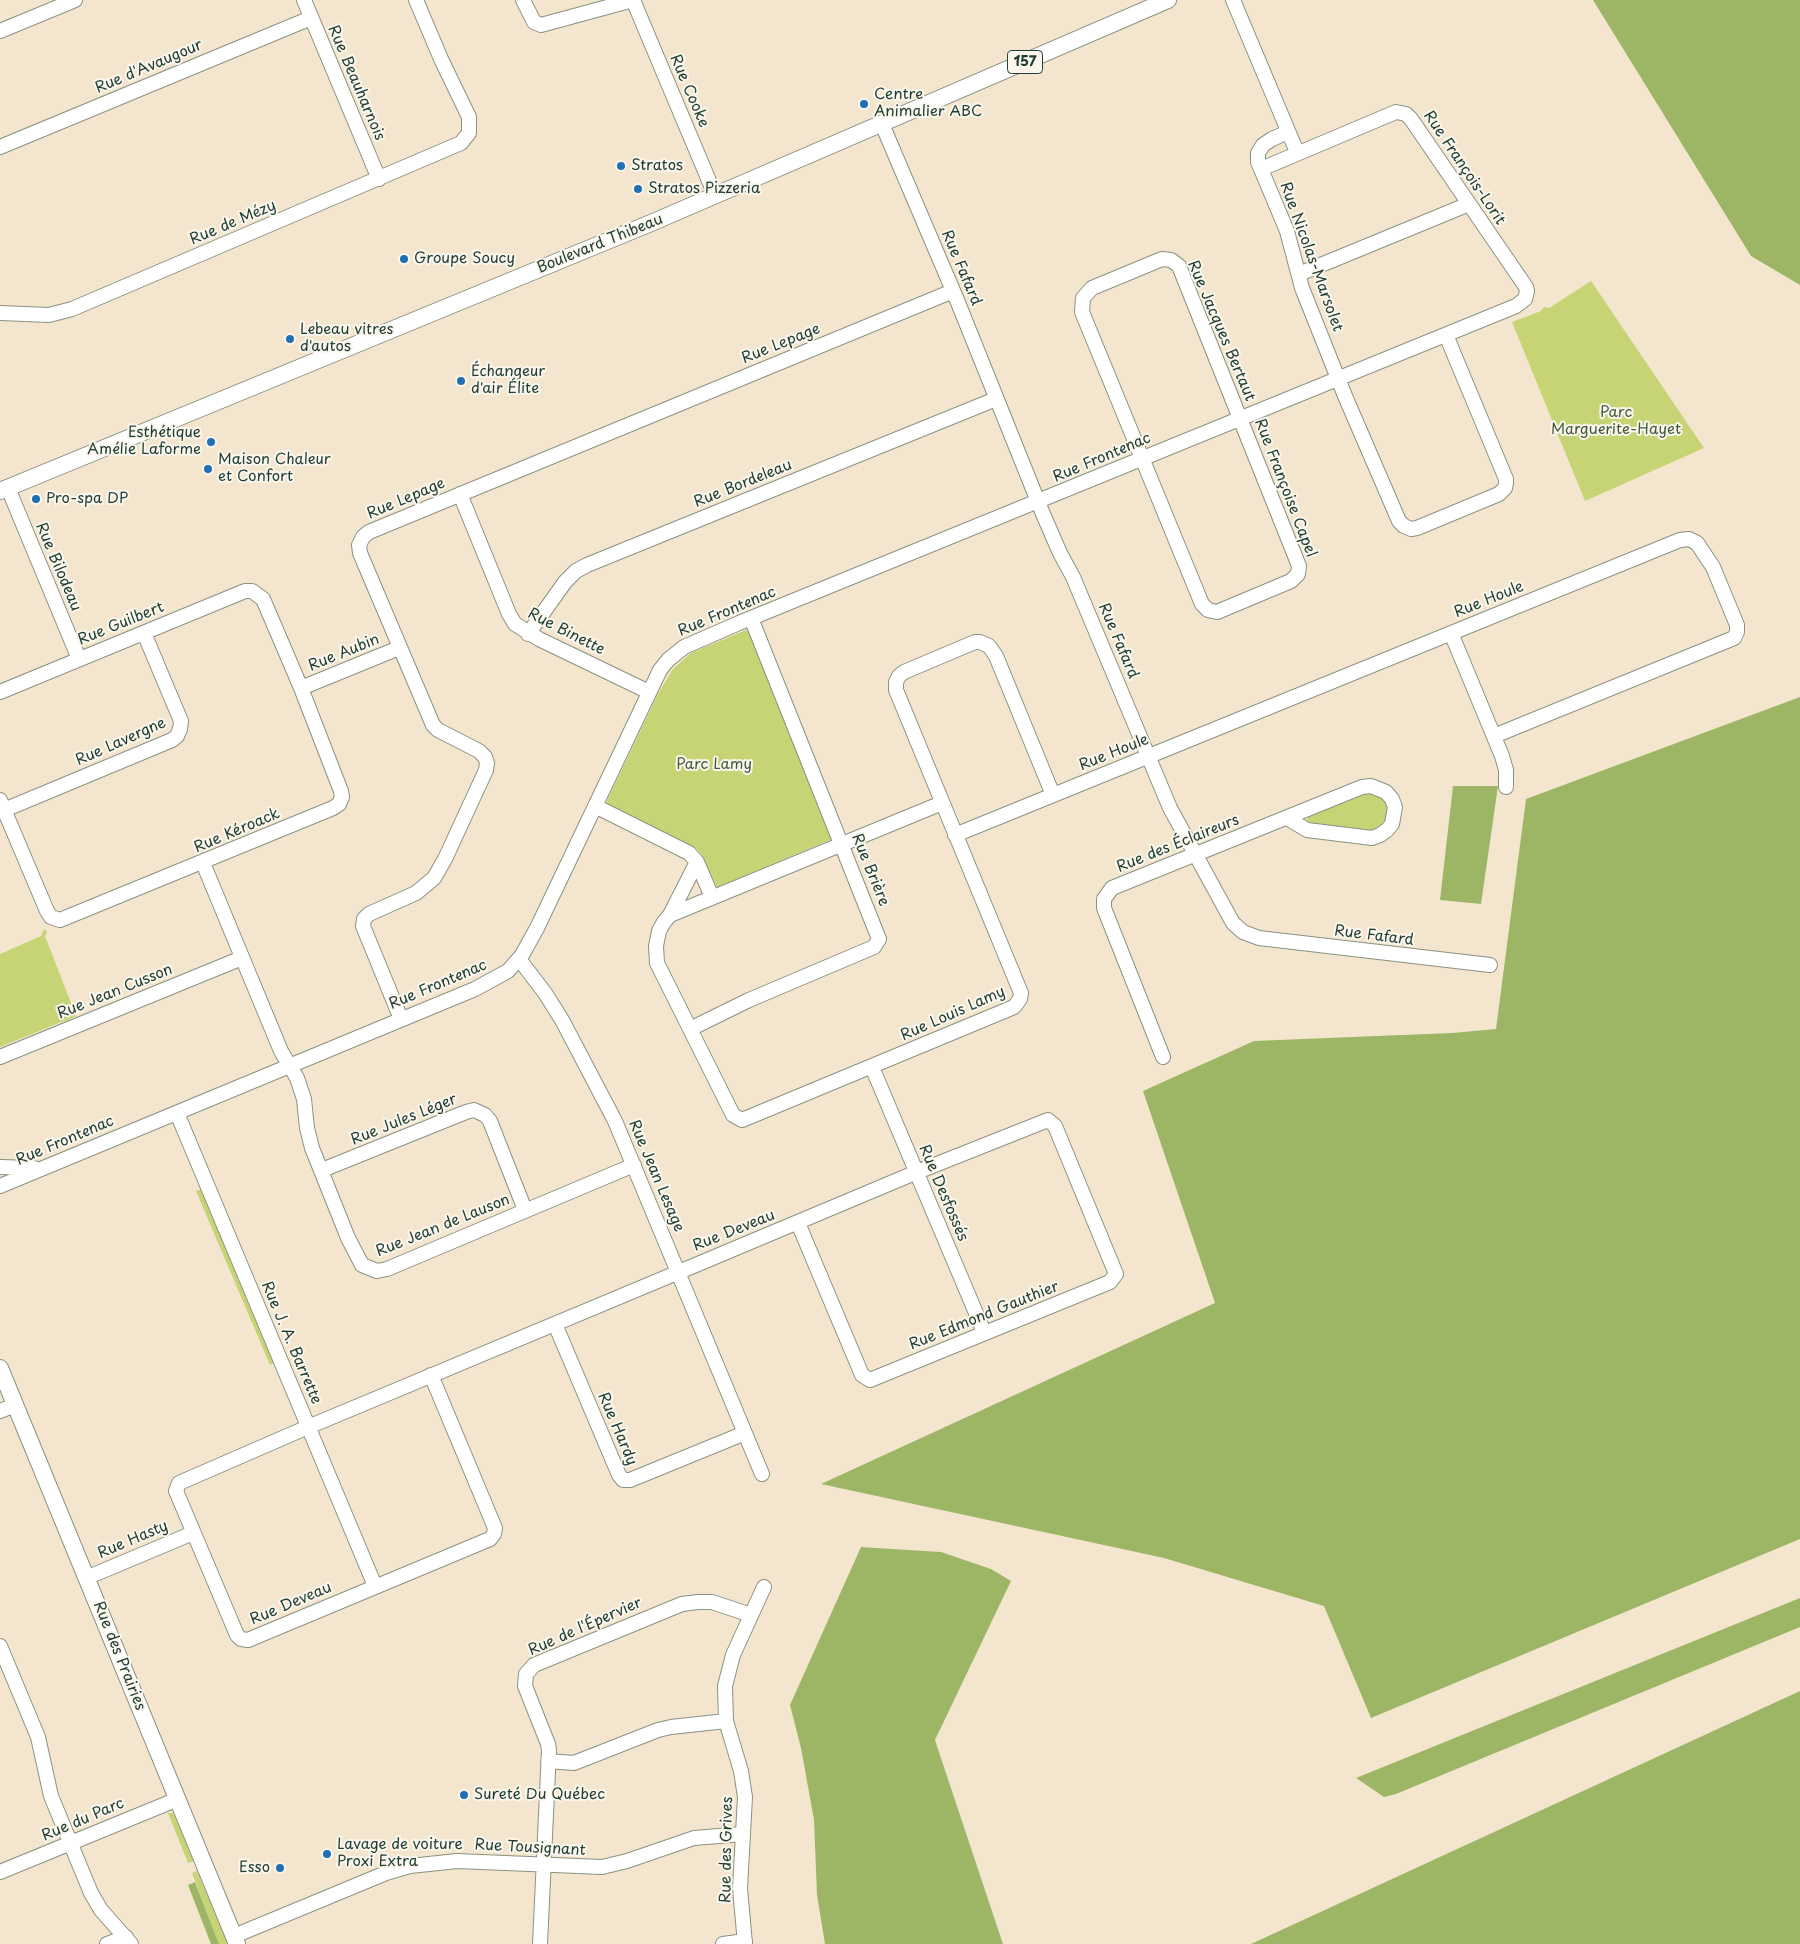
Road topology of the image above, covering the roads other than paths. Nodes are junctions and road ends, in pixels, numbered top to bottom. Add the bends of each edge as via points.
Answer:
1 (75, 0) edge
2 (304, 0) edge
3 (416, 0) edge
4 (524, 0) edge
5 (633, 0) edge
6 (1168, 0) edge
7 (1233, 0) edge
8 (311, 18) junction
9 (0, 31) edge
10 (882, 124) junction
11 (1288, 132) junction
12 (0, 147) edge
13 (1297, 152) junction
14 (1261, 169) junction
15 (379, 179) junction
16 (715, 195) junction
17 (1469, 204) junction
18 (1299, 274) junction
19 (953, 291) junction
20 (1524, 298) joint
21 (0, 313) edge
22 (1446, 335) junction
23 (1339, 379) junction
24 (996, 398) junction
25 (1240, 418) junction
26 (1142, 459) junction
27 (4, 489) edge
28 (460, 494) junction
29 (1039, 502) junction
30 (255, 593) joint
31 (751, 618) junction
32 (144, 633) junction
33 (1452, 633) junction
34 (528, 634) junction
35 (399, 648) junction
36 (79, 659) junction
37 (301, 688) junction
38 (0, 692) edge
39 (649, 692) junction
40 (1494, 736) junction
41 (1148, 756) junction
42 (1506, 787) dead end
43 (1053, 796) junction
44 (942, 803) junction
45 (2, 805) edge
46 (595, 806) junction
47 (1287, 818) junction
48 (955, 835) junction
49 (842, 844) junction
50 (1196, 853) junction
51 (697, 862) junction
52 (203, 863) junction
53 (712, 897) junction
54 (670, 915) junction
55 (242, 958) junction
56 (519, 959) junction
57 (1490, 965) dead end
58 (401, 1019) junction
59 (690, 1029) junction
60 (0, 1057) edge
61 (1163, 1057) dead end
62 (290, 1064) junction
63 (872, 1067) junction
64 (177, 1113) junction
65 (1051, 1121) joint
66 (634, 1165) junction
67 (47, 1166) junction
68 (0, 1167) edge
69 (322, 1170) junction
70 (917, 1172) junction
71 (0, 1186) edge
72 (525, 1210) junction
73 (798, 1223) junction
74 (679, 1272) junction
75 (555, 1324) junction
76 (984, 1332) junction
77 (0, 1368) edge
78 (432, 1376) junction
79 (8, 1408) edge
80 (308, 1427) junction
81 (745, 1433) junction
82 (762, 1474) dead end
83 (193, 1532) junction
84 (86, 1578) junction
85 (375, 1586) junction
86 (764, 1587) dead end
87 (751, 1615) junction
88 (0, 1646) edge
89 (726, 1721) junction
90 (548, 1761) junction
91 (178, 1799) junction
92 (743, 1834) junction
93 (70, 1843) junction
94 (543, 1864) junction
95 (0, 1872) edge
96 (236, 1940) edge
97 (128, 1941) edge
98 (745, 1942) edge
99 (107, 1944) edge
100 (540, 1944) edge
101 (723, 1944) edge

1 - 9 street
2 - 8 street, Rue Beauharnois
3 - 15 street, Rue de Mézy via 469,117 470,133 457,146
4 - 5 street via 534,22 541,25
5 - 16 street, Rue Cooke
6 - 10 main road, Boulevard Thibeau / 157
7 - 11 street
8 - 12 street, Rue d'Avaugour
8 - 15 street, Rue Beauharnois
10 - 16 main road, Boulevard Thibeau / 157
10 - 19 street, Rue Fafard
11 - 13 street
11 - 14 street, Rue Nicolas-Marsolet via 1268,141 1260,149 1257,157
13 - 14 street, Rue François-Lorit
13 - 17 street, Rue François-Lorit via 1401,112 1412,119
14 - 18 street, Rue Nicolas-Marsolet via 1288,231
15 - 21 street, Rue de Mézy via 72,309 49,314
16 - 27 main road, Boulevard Thibeau / 157
17 - 18 street
17 - 20 street, Rue François-Lorit via 1526,287
18 - 23 street, Rue Nicolas-Marsolet
19 - 24 street, Rue Fafard
19 - 28 street, Rue Lepage
20 - 22 street, Rue Frontenac via 1516,306
22 - 23 street, Rue Frontenac
22 - 23 street, Rue Nicolas-Marsolet via 1506,483 1499,494 1417,528 1406,528 1399,521
23 - 25 street, Rue Frontenac
24 - 29 street, Rue Fafard
24 - 34 street, Rue Bordeleau via 587,565 565,582
25 - 26 street, Rue Frontenac
25 - 26 street, Rue Françoise Capel via 1300,568 1291,581 1220,611 1211,611 1202,604
25 - 26 street, Rue Jacques Bertaut via 1177,264 1162,259 1088,291 1081,302 1082,312
26 - 29 street, Rue Frontenac
27 - 36 street, Rue Bilodeau
28 - 34 street, Rue Binette via 508,614
28 - 35 street, Rue Lepage via 370,532 361,540 360,553
29 - 31 street, Rue Frontenac
29 - 41 street, Rue Fafard
30 - 32 street, Rue Guilbert via 245,591
30 - 37 street, Rue Kéroack via 263,600
31 - 39 street, Rue Frontenac via 678,651 663,666
31 - 49 street, Rue Brière
32 - 36 street, Rue Guilbert
32 - 45 street, Rue Lavergne via 181,723 177,736
33 - 40 street
33 - 40 street, Rue Houle via 1684,539 1697,543 1706,554 1737,625 1736,635 1728,641
33 - 41 street, Rue Houle
34 - 39 street, Rue Binette
35 - 37 street, Rue Aubin
35 - 58 street, Rue Lepage via 433,725 479,751 487,762 434,878 416,893 368,914 364,919 363,926
36 - 38 street, Rue Guilbert
37 - 52 street, Rue Kéroack via 342,791 341,801 333,808
39 - 46 street, Rue Frontenac
40 - 42 street via 1504,764
41 - 43 street, Rue Houle
41 - 50 street, Rue Fafard via 1170,808
43 - 44 street, Rue Louis Lamy via 996,656 989,646 975,642 904,672 896,682 896,690
43 - 48 street, Rue Houle
44 - 48 street, Rue Louis Lamy
44 - 49 street
45 - 52 street, Rue Kéroack via 46,911 54,919 62,919
46 - 51 street via 684,850
46 - 56 street, Rue Frontenac
47 - 47 street, Rue des Éclaireurs via 1307,830 1372,838 1392,824 1395,807 1386,792 1371,786
47 - 50 street, Rue des Éclaireurs
48 - 63 street, Rue Louis Lamy via 1021,993 1020,999 1014,1007
49 - 53 street
49 - 59 street, Rue Brière via 879,936 876,945
50 - 57 street, Rue Fafard via 1230,918 1239,930 1248,935
50 - 61 street, Rue des Éclaireurs via 1112,888 1104,899 1104,908
51 - 53 street
51 - 54 street, Rue Louis Lamy
52 - 55 street, Rue Jean de Lauson
53 - 54 street
54 - 59 street, Rue Louis Lamy via 657,936 658,963
55 - 60 street, Rue Jean Cusson
55 - 62 street, Rue Jean de Lauson
56 - 58 street, Rue Frontenac via 492,981
56 - 66 street, Rue Jean Lesage via 545,993 582,1055
58 - 62 street, Rue Frontenac
59 - 63 street, Rue Louis Lamy via 733,1115 739,1120
62 - 64 street, Rue Frontenac
62 - 69 street, Rue Jean de Lauson via 302,1090 309,1137
63 - 70 street, Rue Desfossés
64 - 67 street, Rue Frontenac
64 - 80 street, Rue J. A. Barrette
65 - 70 street, Rue Deveau via 1040,1122
65 - 76 street, Rue Edmond Gauthier via 1115,1277 1105,1284
66 - 72 street, Rue Jean de Lauson
66 - 74 street, Rue Jean Lesage
67 - 68 street
67 - 71 street, Rue Frontenac
69 - 72 street, Rue Jules Léger via 474,1110 490,1121
69 - 72 street, Rue Jean de Lauson via 358,1260 374,1270 387,1269
70 - 73 street, Rue Deveau
70 - 76 street, Rue Desfossés
73 - 74 street, Rue Deveau
73 - 76 street, Rue Edmond Gauthier via 862,1375 867,1379 873,1380
74 - 75 street, Rue Deveau
74 - 81 street, Rue Jean Lesage
75 - 78 street, Rue Deveau
75 - 81 street, Rue Hardy via 619,1475 624,1480
77 - 79 main road, Rue des Prairies
78 - 80 street, Rue Deveau
78 - 85 street, Rue Deveau via 495,1528 494,1534 490,1539
79 - 84 main road, Rue des Prairies
80 - 83 street, Rue Deveau via 179,1483 176,1491
80 - 85 street, Rue J. A. Barrette
81 - 82 street, Rue Jean Lesage
83 - 84 street, Rue Hasty
83 - 85 street, Rue Deveau via 241,1639 248,1640
84 - 91 main road, Rue des Prairies
86 - 87 street, Rue des Grives
87 - 89 street, Rue des Grives via 727,1675
87 - 90 street, Rue de l'Épervier via 712,1602 682,1604 534,1665 526,1674 525,1686 548,1744
88 - 93 street via 38,1737 51,1796
89 - 90 street via 658,1730 574,1763
89 - 92 street, Rue des Grives via 744,1788
90 - 94 street, Rue de l'Épervier
91 - 93 street, Rue du Parc
91 - 96 main road, Rue des Prairies
92 - 94 street, Rue Tousignant via 700,1837 607,1866
92 - 98 street, Rue des Grives via 740,1888
93 - 95 street, Rue du Parc
93 - 97 street via 96,1903
94 - 96 street, Rue Tousignant via 457,1861 410,1866 386,1873
94 - 100 street, Rue de l'Épervier
97 - 99 street
98 - 101 street

